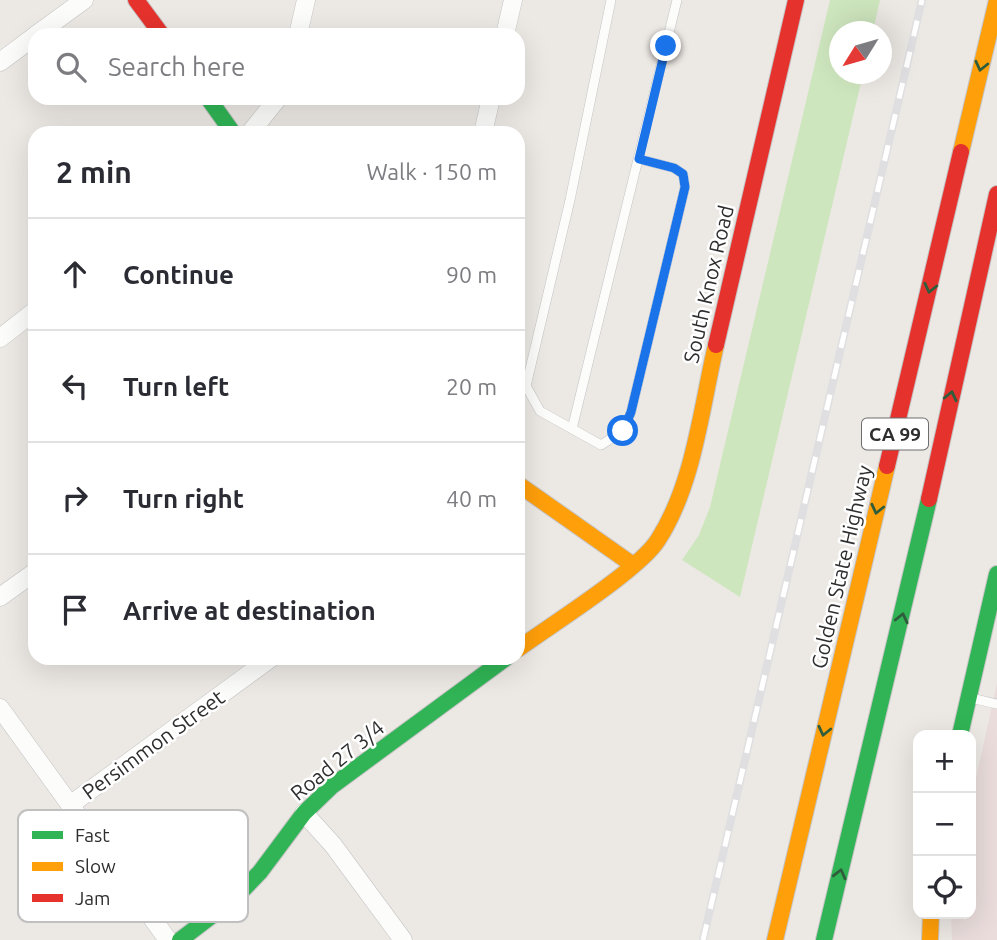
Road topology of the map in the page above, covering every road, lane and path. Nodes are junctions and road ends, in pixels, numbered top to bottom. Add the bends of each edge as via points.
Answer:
1 (84, 0) edge
2 (136, 0) edge
3 (306, 0) edge
4 (513, 0) edge
5 (611, 0) edge
6 (677, 0) edge
7 (796, 0) edge
8 (997, 0) edge
9 (47, 28) edge
10 (157, 28) edge
11 (300, 28) edge
12 (507, 28) edge
13 (28, 42) edge
14 (0, 62) edge
15 (213, 105) edge
16 (272, 105) edge
17 (489, 105) edge
18 (228, 126) edge
19 (256, 126) edge
20 (485, 126) edge
21 (639, 159) junction
22 (997, 194) edge
23 (28, 316) edge
24 (0, 338) edge
25 (572, 429) junction
26 (525, 489) edge
27 (633, 565) junction
28 (997, 574) edge
29 (28, 577) edge
30 (0, 597) edge
31 (525, 644) edge
32 (261, 665) edge
33 (496, 665) edge
34 (887, 685) junction
35 (969, 697) junction
36 (997, 704) edge
37 (0, 708) edge
38 (961, 730) edge
39 (69, 805) junction
40 (73, 810) edge
41 (304, 813) junction
42 (248, 884) edge
43 (854, 886) dead end
44 (931, 919) edge
45 (155, 922) edge
46 (204, 922) edge
47 (168, 940) edge
48 (180, 940) edge
49 (402, 940) edge
50 (775, 940) edge
51 (824, 940) edge
52 (930, 940) edge

1 - 9 street
2 - 10 main road
3 - 11 street
4 - 12 street
5 - 25 lane via 526,386 540,411
6 - 21 lane
7 - 27 main road, South Knox Road via 681,493 657,542
8 -> 50 main road, Golden State Highway / CA 99
13 - 14 street
15 - 18 main road
16 - 19 street
17 - 20 street
21 - 25 lane
21 - 25 lane via 674,168 683,174 685,187 631,412 623,431 601,445
34 -> 22 main road, CA 99
23 - 24 street
26 - 27 main road
27 - 31 main road
28 - 35 main road
29 - 30 street
32 - 39 street, Persimmon Street
33 - 41 main road, Road 27 3/4 via 332,786
34 - 43 main road
51 -> 34 main road, CA 99
35 - 36 lane
35 - 38 main road
37 - 39 street
39 - 40 street
41 - 42 main road, Road 27 3/4
41 - 49 street
44 - 52 main road
45 - 47 street
46 - 48 main road, Road 27 3/4

